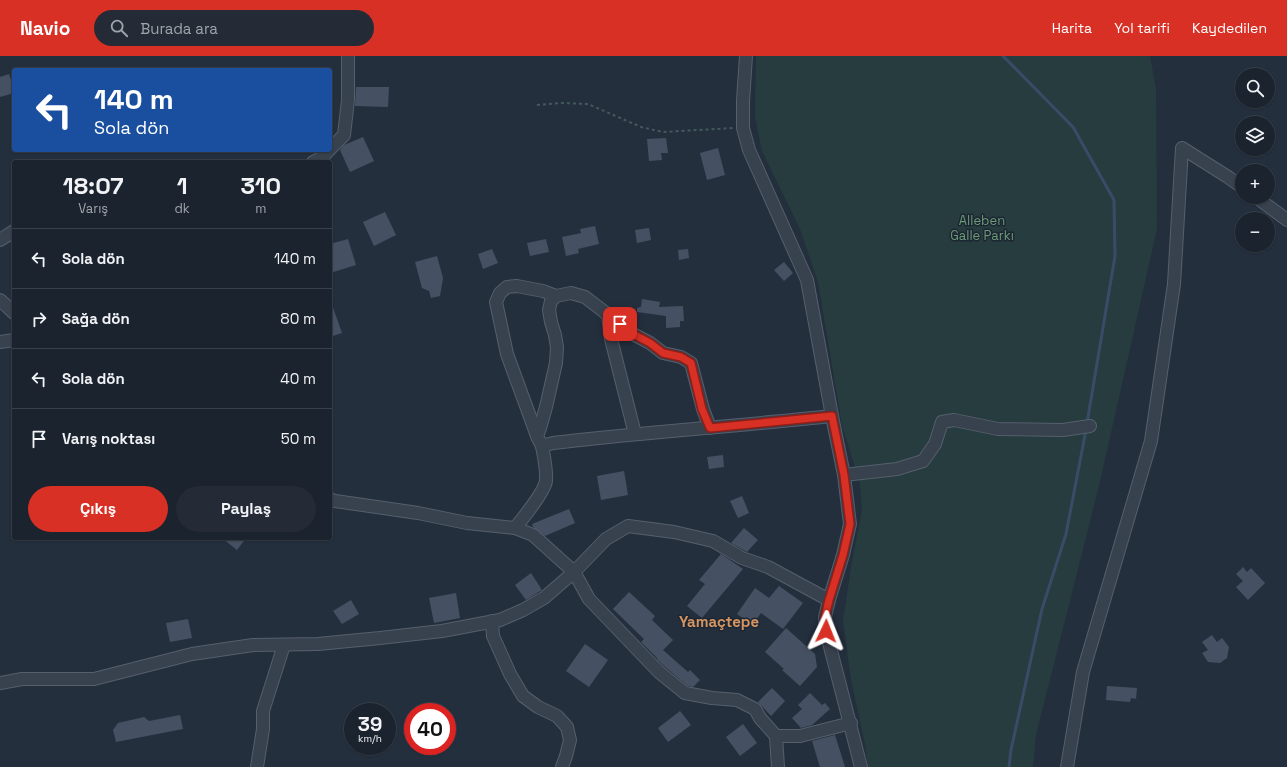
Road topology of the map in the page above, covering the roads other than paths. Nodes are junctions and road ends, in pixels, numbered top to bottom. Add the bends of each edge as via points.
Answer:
1 (348, 56) edge
2 (746, 56) edge
3 (332, 148) edge
4 (328, 152) edge
5 (317, 160) edge
6 (1235, 182) edge
7 (1265, 204) edge
8 (1287, 220) edge
9 (12, 232) edge
10 (0, 240) edge
11 (556, 296) junction
12 (0, 300) edge
13 (12, 311) edge
14 (608, 315) junction
15 (12, 340) edge
16 (0, 342) edge
17 (832, 416) junction
18 (1090, 426) dead end
19 (710, 428) junction
20 (636, 434) junction
21 (540, 441) junction
22 (844, 475) junction
23 (332, 500) edge
24 (515, 528) junction
25 (574, 572) junction
26 (829, 600) junction
27 (492, 621) junction
28 (284, 645) junction
29 (0, 683) edge
30 (851, 723) junction
31 (776, 736) junction
32 (257, 767) edge
33 (562, 767) edge
34 (778, 767) edge
35 (861, 767) edge
36 (1068, 767) edge

1 - 3 street via 348,100 344,135
2 - 17 street via 743,128 748,150 807,280
4 - 5 street
6 - 36 street via 1182,148 1174,284 1151,441 1083,672
7 - 8 street
9 - 10 street
11 - 14 street via 571,293 585,297
11 - 21 street via 549,310 556,335 556,363 540,428
11 - 21 street via 517,286 507,287 500,293 496,302 507,354
12 - 13 street
14 - 19 street via 663,353 681,357 691,363 702,409
14 - 20 street via 611,339
15 - 16 street
17 - 19 street
17 - 22 street
18 - 22 street via 1063,430 998,429 954,420 942,422 934,444 923,461 897,469
19 - 20 street
20 - 21 street via 553,443
21 - 24 street via 546,482
22 - 26 street via 850,524
23 - 24 street via 418,513 467,524
24 - 25 street via 534,535
25 - 26 street via 606,539 628,526 674,532 713,541 742,558 768,567
25 - 27 street via 544,598 523,610
25 - 31 street via 589,599 659,672 685,693 737,700 755,709
26 - 30 street via 825,617 826,631
27 - 28 street via 442,631 318,644
27 - 33 street via 493,636 523,696 556,716 567,727 570,740
28 - 29 street via 253,645 192,654 94,678 22,679
28 - 32 street via 263,711
30 - 31 street via 800,736
30 - 35 street
31 - 34 street

